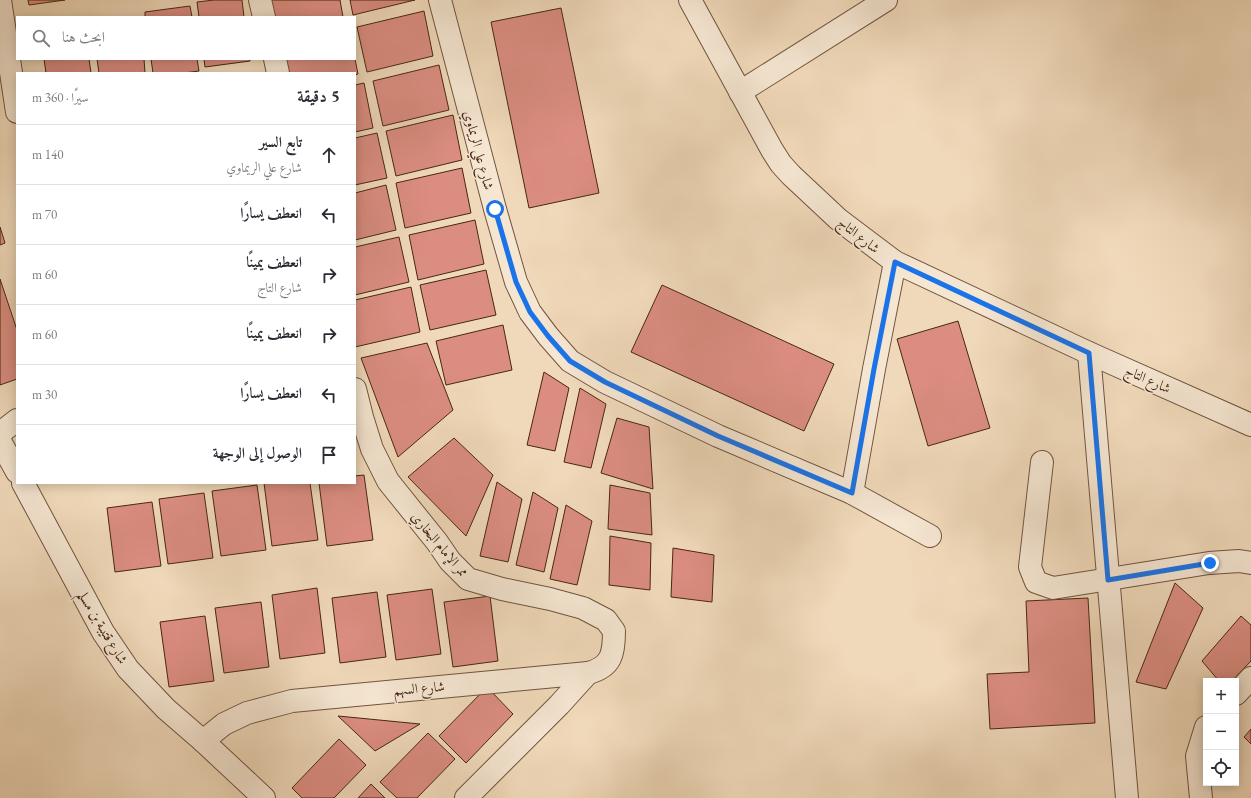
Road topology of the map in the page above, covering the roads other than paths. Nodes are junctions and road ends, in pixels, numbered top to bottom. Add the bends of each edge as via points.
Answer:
1 (0, 0) edge
2 (260, 0) edge
3 (440, 0) edge
4 (690, 0) edge
5 (886, 0) edge
6 (264, 16) edge
7 (275, 60) edge
8 (278, 72) edge
9 (740, 92) junction
10 (16, 105) edge
11 (895, 262) junction
12 (1089, 353) junction
13 (356, 393) edge
14 (16, 421) edge
15 (1251, 425) edge
16 (0, 433) edge
17 (0, 441) edge
18 (1042, 462) dead end
19 (16, 470) edge
20 (24, 484) edge
21 (852, 493) junction
22 (930, 536) dead end
23 (1251, 563) edge
24 (1108, 580) junction
25 (614, 631) joint
26 (588, 673) junction
27 (1251, 678) edge
28 (1239, 691) edge
29 (1203, 737) edge
30 (203, 741) junction
31 (264, 798) edge
32 (466, 798) edge
33 (1127, 798) edge
34 (1201, 798) edge

1 - 10 street
2 - 6 street
3 - 21 street, شارع علي الريماوي via 516,282 530,312 548,336 570,361 605,382 718,436
4 - 9 street, شارع التاج
5 - 9 street
7 - 8 street
9 - 11 street, شارع التاج via 772,150 791,175 838,219
11 - 12 street, شارع التاج
11 - 21 street
12 - 15 street, شارع التاج
12 - 24 street
13 - 25 street, ممر الإمام البخاري via 372,449 388,481 450,561 468,579 583,608 606,620
14 - 16 street
17 - 19 street
18 - 24 street via 1030,567 1036,582 1053,588
20 - 30 street, شارع قتيبة بن مسلم via 103,632 128,670 166,710
21 - 22 street, شارع علي الريماوي
23 - 24 street via 1210,563
24 - 33 street
25 - 26 street, شارع السهم via 612,653 607,665 598,671
26 - 30 street, شارع السهم via 292,701 247,713 224,724
26 - 32 street via 560,705
27 - 28 street
29 - 34 street via 1197,756
30 - 31 street, شارع قتيبة بن مسلم

